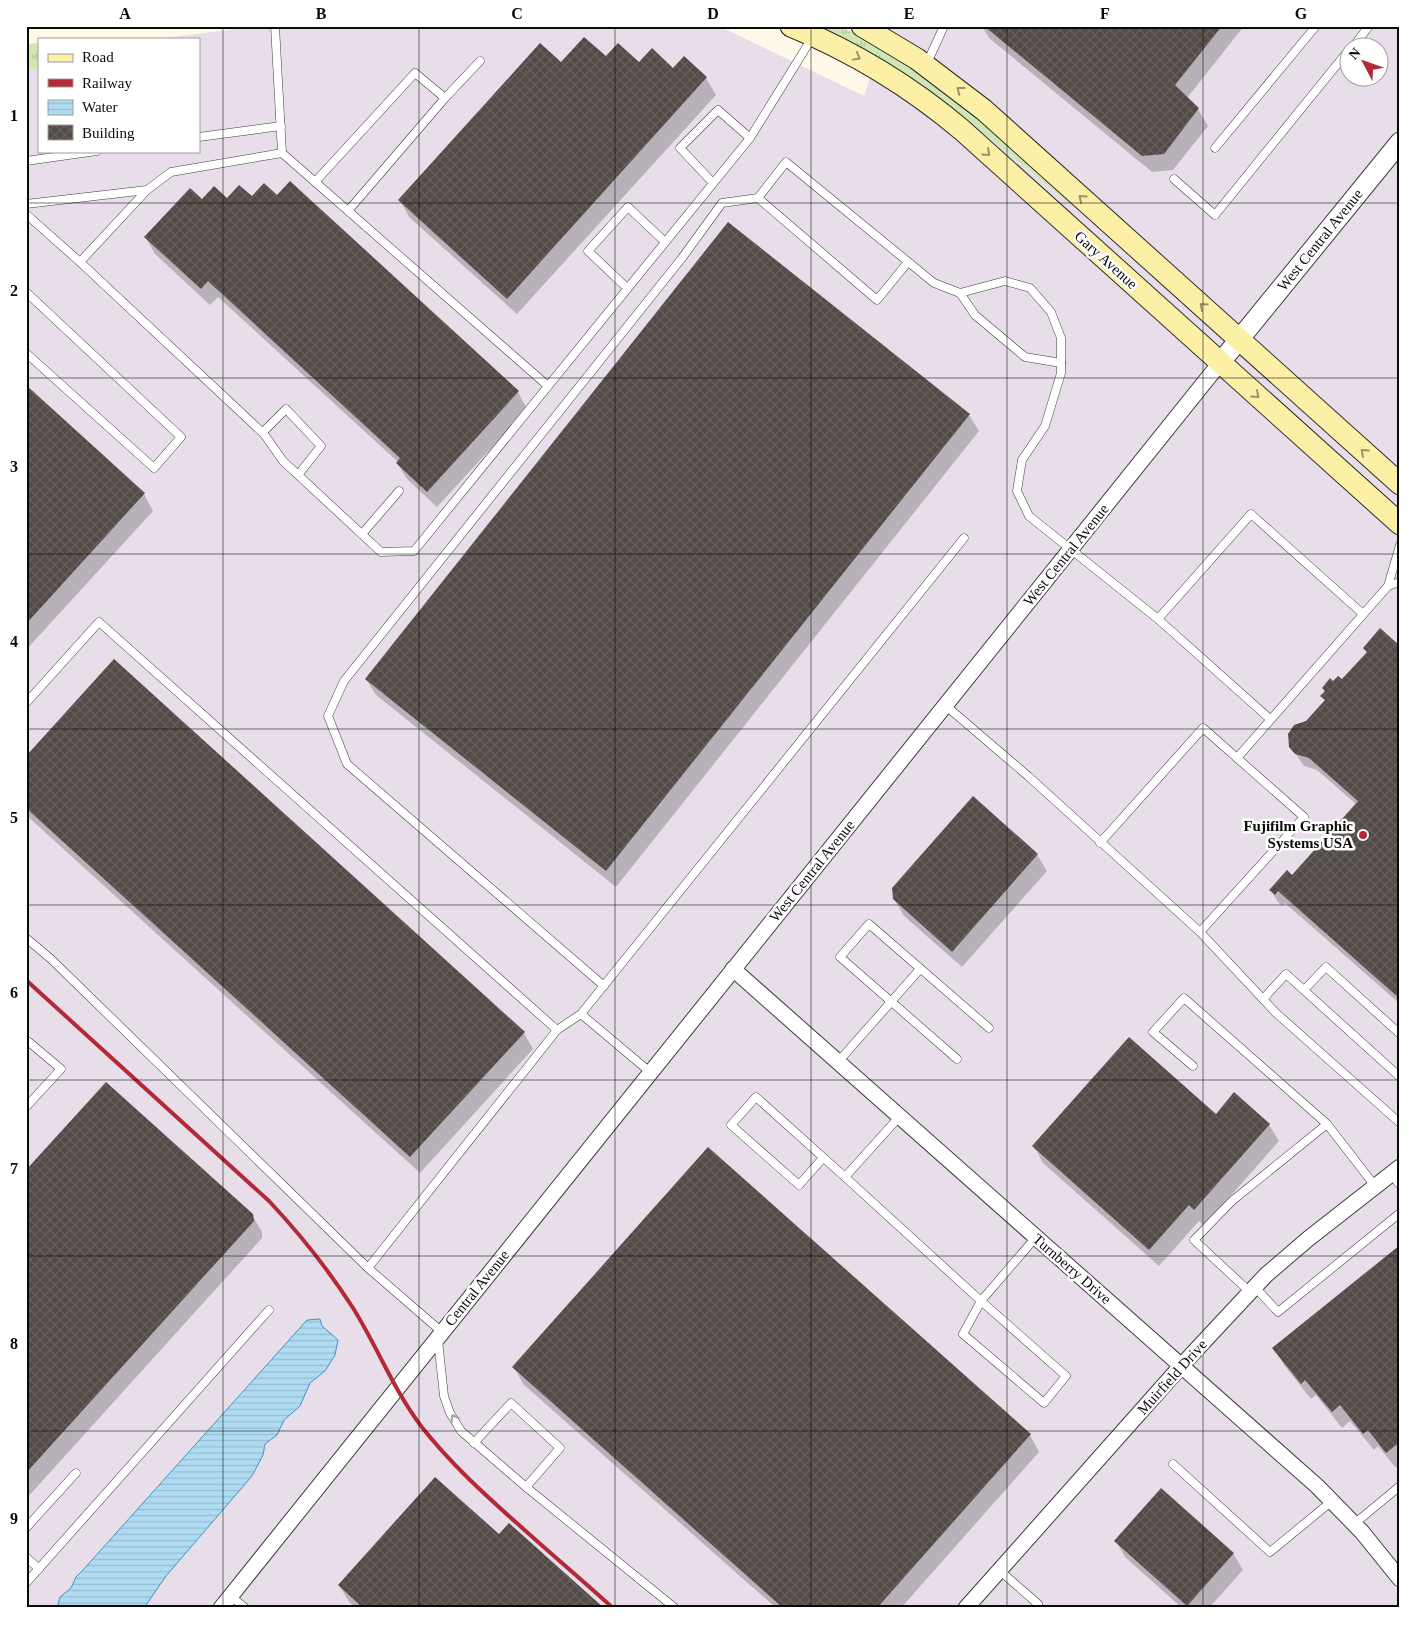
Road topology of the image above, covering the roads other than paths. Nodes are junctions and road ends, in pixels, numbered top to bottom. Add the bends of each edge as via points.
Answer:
1 (275, 26) edge
2 (792, 26) edge
3 (862, 26) edge
4 (944, 26) edge
5 (1316, 26) edge
6 (1369, 26) edge
7 (814, 36) junction
8 (1360, 38) edge
9 (480, 61) dead end
10 (1338, 63) edge
11 (926, 65) junction
12 (445, 98) junction
13 (281, 126) junction
14 (200, 137) edge
15 (750, 138) junction
16 (1400, 142) edge
17 (1214, 148) dead end
18 (90, 152) edge
19 (282, 153) junction
20 (26, 161) edge
21 (1174, 179) dead end
22 (315, 182) junction
23 (713, 183) junction
24 (147, 190) junction
25 (758, 198) junction
26 (26, 204) edge
27 (348, 211) junction
28 (26, 214) edge
29 (665, 242) junction
30 (80, 262) junction
31 (908, 262) junction
32 (628, 288) junction
33 (26, 292) edge
34 (960, 293) junction
35 (1239, 339) junction
36 (26, 353) edge
37 (1061, 363) junction
38 (1220, 363) junction
39 (548, 386) junction
40 (263, 432) junction
41 (298, 474) junction
42 (1400, 484) edge
43 (399, 491) dead end
44 (1400, 524) edge
45 (362, 534) junction
46 (964, 538) dead end
47 (1400, 545) edge
48 (1071, 549) junction
49 (1400, 582) edge
50 (1388, 586) junction
51 (1363, 614) junction
52 (1158, 619) junction
53 (26, 703) edge
54 (945, 705) junction
55 (1270, 719) junction
56 (1237, 758) junction
57 (1100, 843) junction
58 (1200, 932) junction
59 (26, 938) edge
60 (920, 968) junction
61 (733, 970) junction
62 (604, 986) junction
63 (1304, 990) junction
64 (1263, 999) junction
65 (891, 1001) junction
66 (581, 1014) junction
67 (989, 1028) dead end
68 (557, 1030) junction
69 (1400, 1034) edge
70 (26, 1045) edge
71 (957, 1059) dead end
72 (838, 1062) junction
73 (1193, 1066) dead end
74 (650, 1072) junction
75 (1399, 1075) edge
76 (26, 1107) edge
77 (900, 1116) junction
78 (1400, 1122) edge
79 (1327, 1124) junction
80 (823, 1158) junction
81 (1397, 1175) edge
82 (845, 1177) junction
83 (1375, 1186) junction
84 (1400, 1213) edge
85 (1036, 1237) junction
86 (368, 1268) junction
87 (1252, 1289) junction
88 (981, 1301) junction
89 (269, 1310) dead end
90 (440, 1335) junction
91 (1182, 1366) junction
92 (474, 1443) junction
93 (1173, 1464) dead end
94 (76, 1473) dead end
95 (1400, 1486) edge
96 (526, 1487) junction
97 (1332, 1502) junction
98 (1354, 1524) junction
99 (26, 1528) edge
100 (26, 1557) edge
101 (39, 1568) junction
102 (999, 1570) junction
103 (1400, 1579) edge
104 (26, 1582) edge
105 (231, 1596) junction
106 (221, 1608) edge
107 (245, 1608) edge
108 (675, 1608) edge
109 (966, 1608) edge
110 (1035, 1608) edge

1 - 13 lane
2 - 7 main road, Gary Avenue
3 - 11 main road, Gary Avenue
4 - 11 lane
5 - 17 lane
6 - 8 lane
7 - 15 lane
7 -> 38 main road, Gary Avenue via 867,62 904,85 962,130
9 - 12 lane
10 - 21 lane via 1215,215
35 -> 11 main road, Gary Avenue via 984,110
12 - 22 lane via 415,73
12 - 27 lane
13 - 14 lane
13 - 19 lane
15 - 23 lane
15 - 23 lane via 718,110 680,148
16 - 35 street, West Central Avenue
18 - 20 lane
19 - 22 lane
19 - 24 lane via 171,172
22 - 27 lane
23 - 29 lane
24 - 26 lane
24 - 30 lane
25 - 31 lane via 786,162
25 - 31 lane via 877,300
25 - 62 lane via 722,203 682,258 344,681 328,716 347,764
27 - 39 lane
28 - 30 lane
29 - 32 lane
29 - 32 lane via 628,207 588,251
30 - 40 lane
31 - 34 lane via 934,282
32 - 39 lane
33 - 36 lane via 181,437 154,468
34 - 37 lane via 975,315 1025,357
34 - 37 lane via 1005,281 1030,288 1051,312 1061,338
35 - 38 street, West Central Avenue
42 -> 35 main road, Gary Avenue
37 - 48 lane via 1045,426 1022,460 1017,491 1029,516
38 -> 44 main road, Gary Avenue
38 - 48 street, West Central Avenue
39 - 45 lane via 414,551 382,552
40 - 41 lane via 283,461
40 - 41 lane via 286,410 321,446
41 - 45 lane
43 - 45 lane
46 - 62 lane
47 - 50 lane
48 - 52 lane
48 - 54 street, West Central Avenue
49 - 50 lane
50 - 51 lane
51 - 52 lane via 1251,514
51 - 55 lane
52 - 55 lane
53 - 68 lane via 99,622
54 - 57 lane
54 - 61 street, West Central Avenue
55 - 56 lane
56 - 57 lane via 1203,728
56 - 58 lane via 1304,817
57 - 58 lane
58 - 64 lane
59 - 86 lane
60 - 65 lane
60 - 65 lane via 869,924 840,956
60 - 67 lane
61 - 72 street, Turnberry Drive
61 - 74 street, Central Avenue
62 - 66 lane
63 - 64 lane via 1286,974
63 - 69 lane via 1326,966
63 - 75 lane
64 - 78 lane
65 - 71 lane
65 - 72 lane
66 - 68 lane
66 - 74 lane
68 - 86 lane
70 - 76 lane via 29,1042 60,1069
72 - 77 street, Turnberry Drive
73 - 79 lane via 1153,1032 1184,998
74 - 90 street, Central Avenue
77 - 82 lane
77 - 85 street, Turnberry Drive
79 - 83 lane
79 - 87 lane via 1232,1202 1194,1240
80 - 80 lane via 756,1097 731,1125 798,1185
80 - 82 lane
81 - 83 street, Muirfield Drive
82 - 88 lane
83 - 87 street, Muirfield Drive via 1308,1238
84 - 87 lane via 1278,1312
85 - 88 lane
85 - 91 street, Turnberry Drive
86 - 90 lane
87 - 91 street, Muirfield Drive
88 - 88 lane via 1066,1376 1044,1403 963,1334
89 - 101 lane
92 -> 90 lane via 461,1431 444,1396
90 - 105 street, Central Avenue
91 - 97 street, Turnberry Drive
91 - 102 street, Muirfield Drive
92 - 96 lane
92 - 96 lane via 510,1403 560,1448
93 - 97 lane via 1270,1552
94 - 99 lane
95 - 98 lane
96 - 108 lane
97 - 98 street, Turnberry Drive
98 - 103 street, Turnberry Drive
100 - 101 lane
101 - 104 lane
102 - 109 street, Muirfield Drive
102 - 110 lane via 1038,1604
105 - 106 street, Central Avenue
105 - 107 lane

